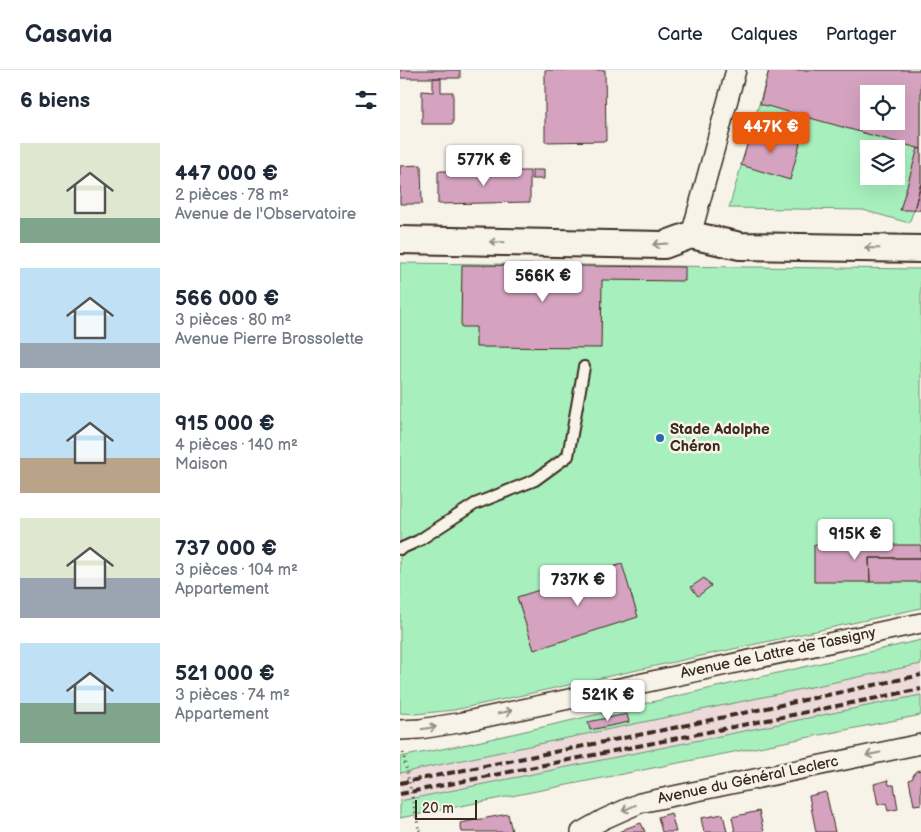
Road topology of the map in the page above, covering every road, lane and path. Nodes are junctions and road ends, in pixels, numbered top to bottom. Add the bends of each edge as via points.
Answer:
1 (736, 70) edge
2 (691, 235) junction
3 (400, 240) edge
4 (921, 249) edge
5 (584, 367) dead end
6 (400, 549) edge
7 (921, 622) edge
8 (400, 730) edge
9 (921, 744) edge
10 (401, 753) edge
11 (420, 831) edge
12 (581, 832) edge

1 - 2 street
2 -> 3 street via 664,245
4 -> 2 street via 740,246
5 - 6 lane via 568,456 535,480 475,504
8 -> 7 street, Avenue de Lattre de Tassigny via 458,723
9 -> 12 street, Avenue du Général Leclerc via 640,803
10 - 11 path, bridge

